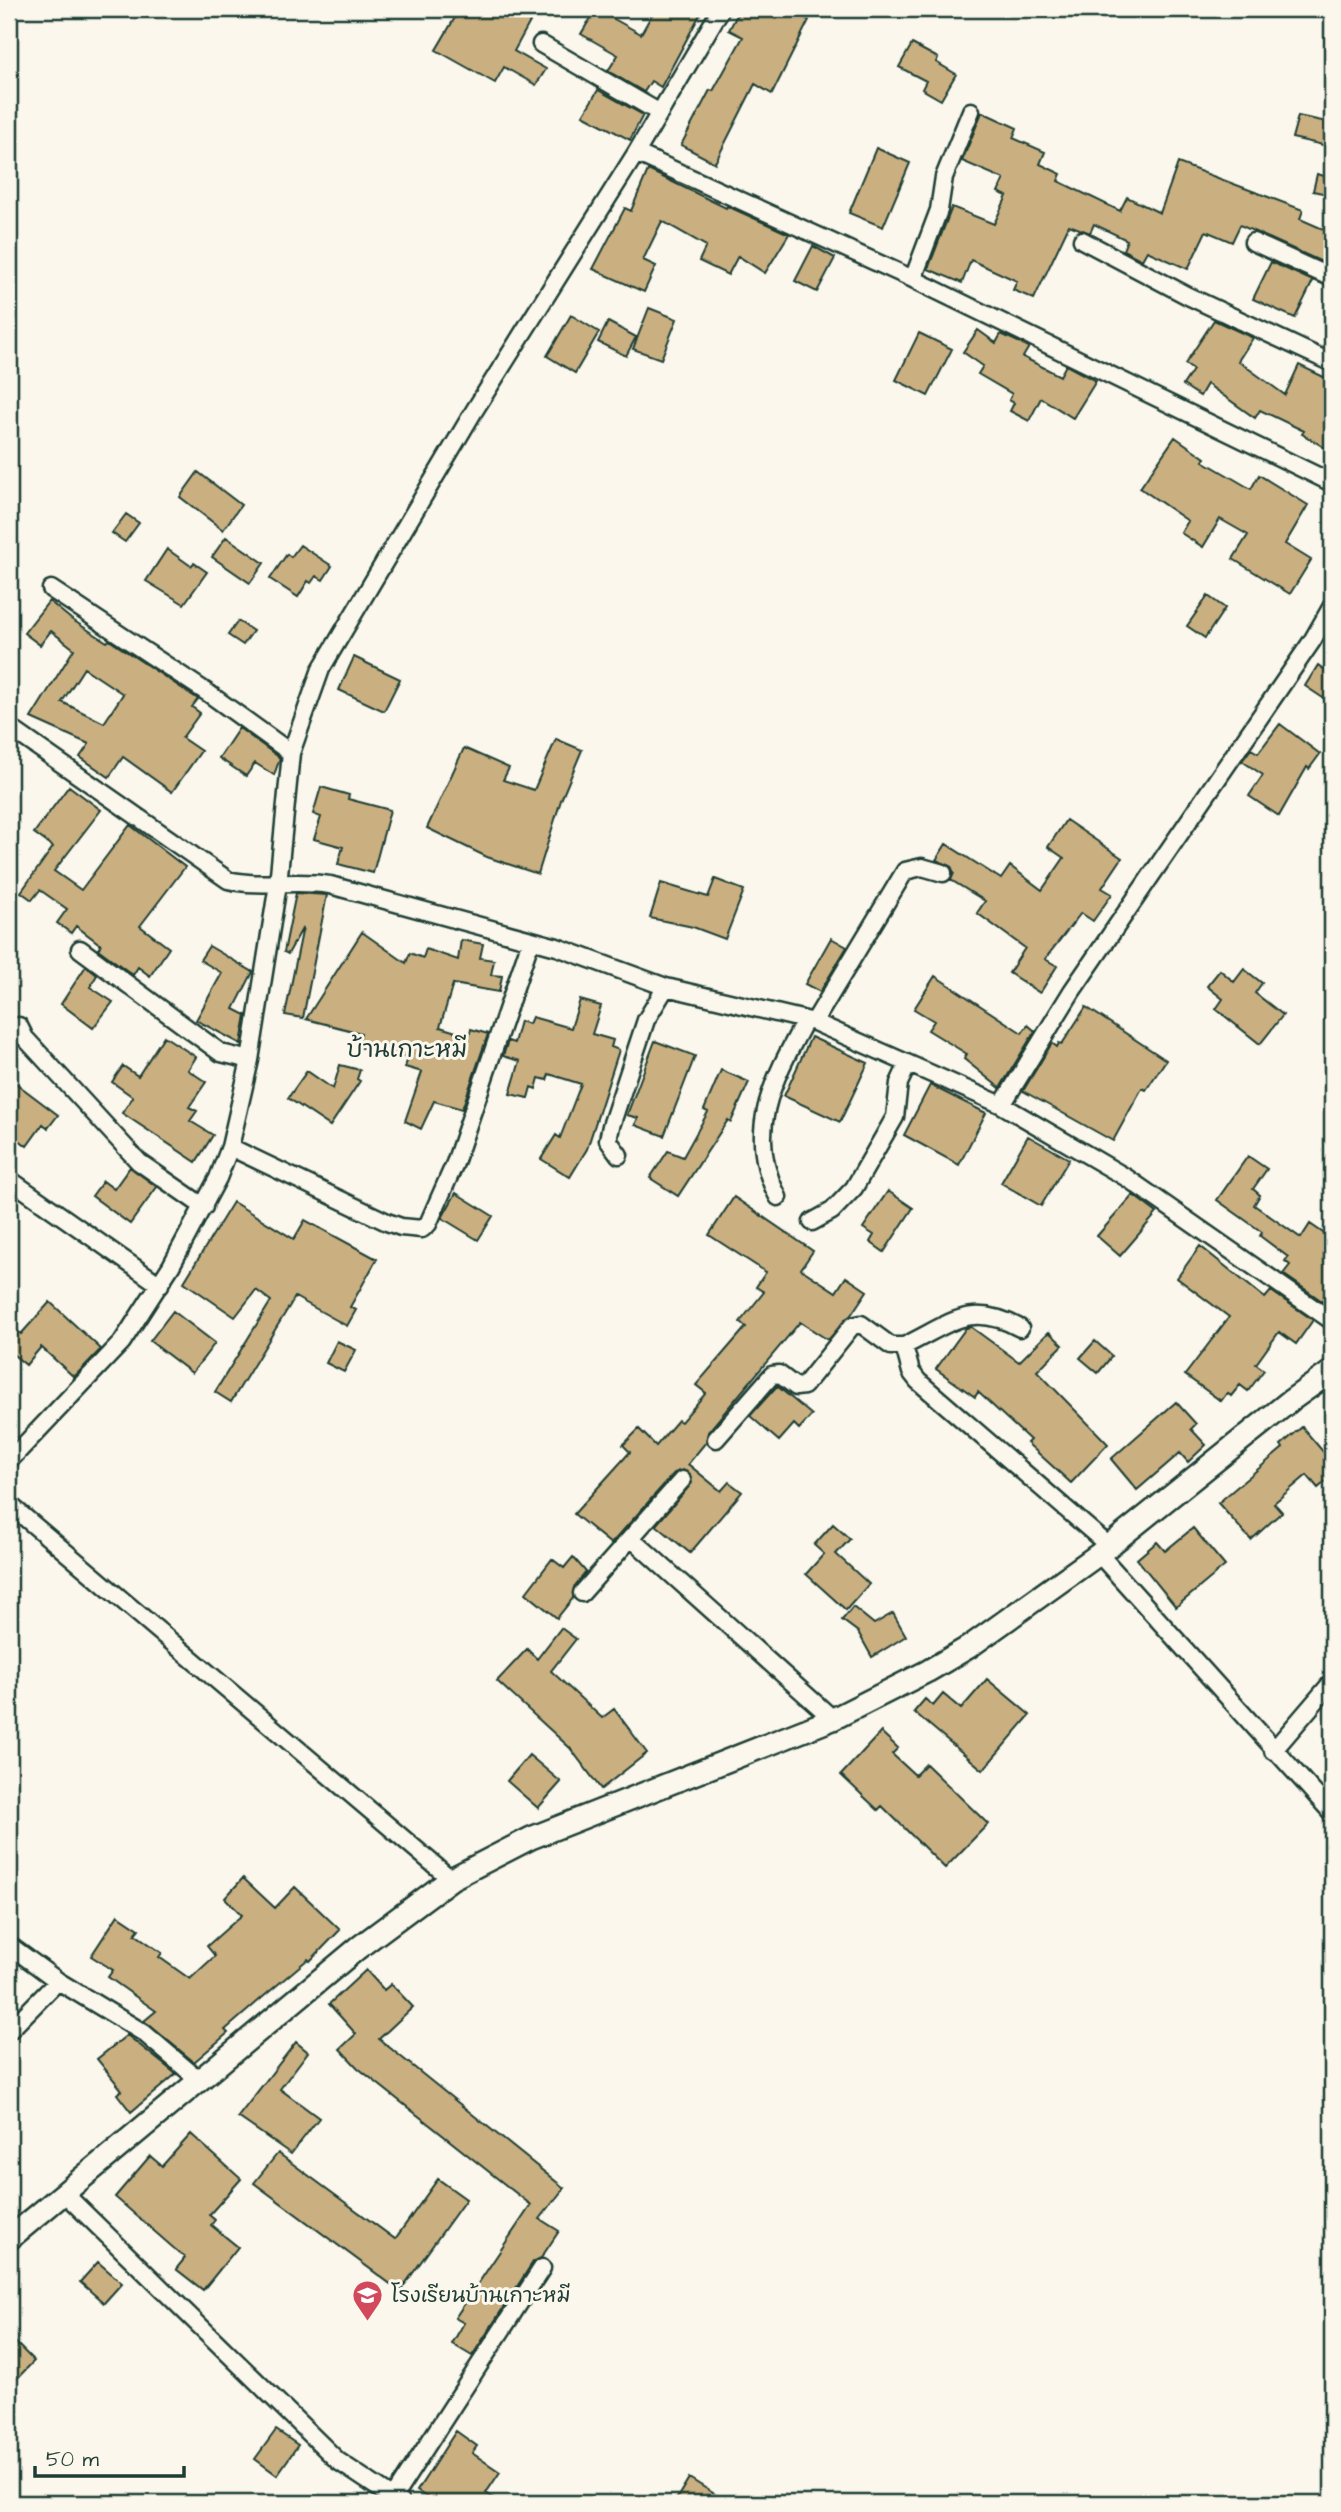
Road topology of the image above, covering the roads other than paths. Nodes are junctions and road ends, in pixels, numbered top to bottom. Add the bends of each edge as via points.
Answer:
1 (716, 10) edge
2 (541, 44) dead end
3 (971, 111) dead end
4 (660, 113) junction
5 (636, 153) junction
6 (1082, 240) dead end
7 (1253, 242) dead end
8 (1332, 278) edge
9 (913, 279) junction
10 (1332, 363) edge
11 (1332, 483) edge
12 (51, 589) dead end
13 (1332, 606) edge
14 (9, 727) edge
15 (291, 753) junction
16 (943, 873) dead end
17 (278, 884) junction
18 (531, 940) junction
19 (80, 949) dead end
20 (666, 987) junction
21 (809, 1021) junction
22 (19, 1026) dead end
23 (250, 1059) junction
24 (908, 1064) junction
25 (1002, 1105) junction
26 (230, 1147) junction
27 (619, 1155) dead end
28 (9, 1179) edge
29 (778, 1197) dead end
30 (204, 1207) junction
31 (812, 1222) dead end
32 (160, 1285) junction
33 (1332, 1321) edge
34 (1020, 1328) dead end
35 (904, 1346) junction
36 (1332, 1371) edge
37 (716, 1439) dead end
38 (9, 1461) edge
39 (682, 1480) dead end
40 (9, 1504) edge
41 (631, 1538) junction
42 (1104, 1550) junction
43 (582, 1593) dead end
44 (1332, 1682) edge
45 (833, 1719) junction
46 (1273, 1751) junction
47 (1329, 1803) edge
48 (451, 1879) junction
49 (9, 1945) edge
50 (58, 1981) junction
51 (9, 2031) edge
52 (199, 2080) junction
53 (64, 2193) junction
54 (9, 2239) edge
55 (542, 2267) dead end
56 (397, 2501) edge

1 - 4 street
2 - 4 street
3 - 9 street via 944,177 939,209
4 - 5 street
5 - 9 street
5 - 15 street via 330,651
6 - 10 street
7 - 8 street
9 - 11 street
12 - 15 street
13 - 25 street via 1072,990
14 - 17 street via 218,874 250,885
15 - 17 street
16 - 21 street via 922,867 905,871
17 - 18 street via 330,885
17 - 23 street
18 - 20 street
18 - 26 street via 455,1163 422,1229 387,1222
19 - 23 street via 221,1053
20 - 21 street
20 - 27 street via 646,1020 611,1126 608,1140
21 - 24 street
21 - 29 street via 774,1082 762,1129 763,1159
22 - 30 street via 139,1162
23 - 26 street
24 - 25 street
24 - 31 street via 899,1083 895,1117 854,1188 832,1211
25 - 33 street via 1127,1178
26 - 30 street
28 - 32 street
30 - 32 street
32 - 38 street via 115,1352
34 - 35 street via 997,1316 972,1314
35 - 37 street via 891,1346 856,1324 812,1381 796,1387 779,1374 772,1375
35 - 42 street via 918,1381
36 - 42 street
39 - 41 street
40 - 48 street
41 - 43 street
41 - 45 street
42 - 45 street via 969,1647
42 - 46 street
44 - 46 street
45 - 48 street via 531,1838
46 - 47 street
48 - 52 street via 358,1948
49 - 50 street
50 - 51 street
50 - 52 street via 127,2021
52 - 53 street
53 - 54 street
53 - 56 street via 338,2461
55 - 56 street

